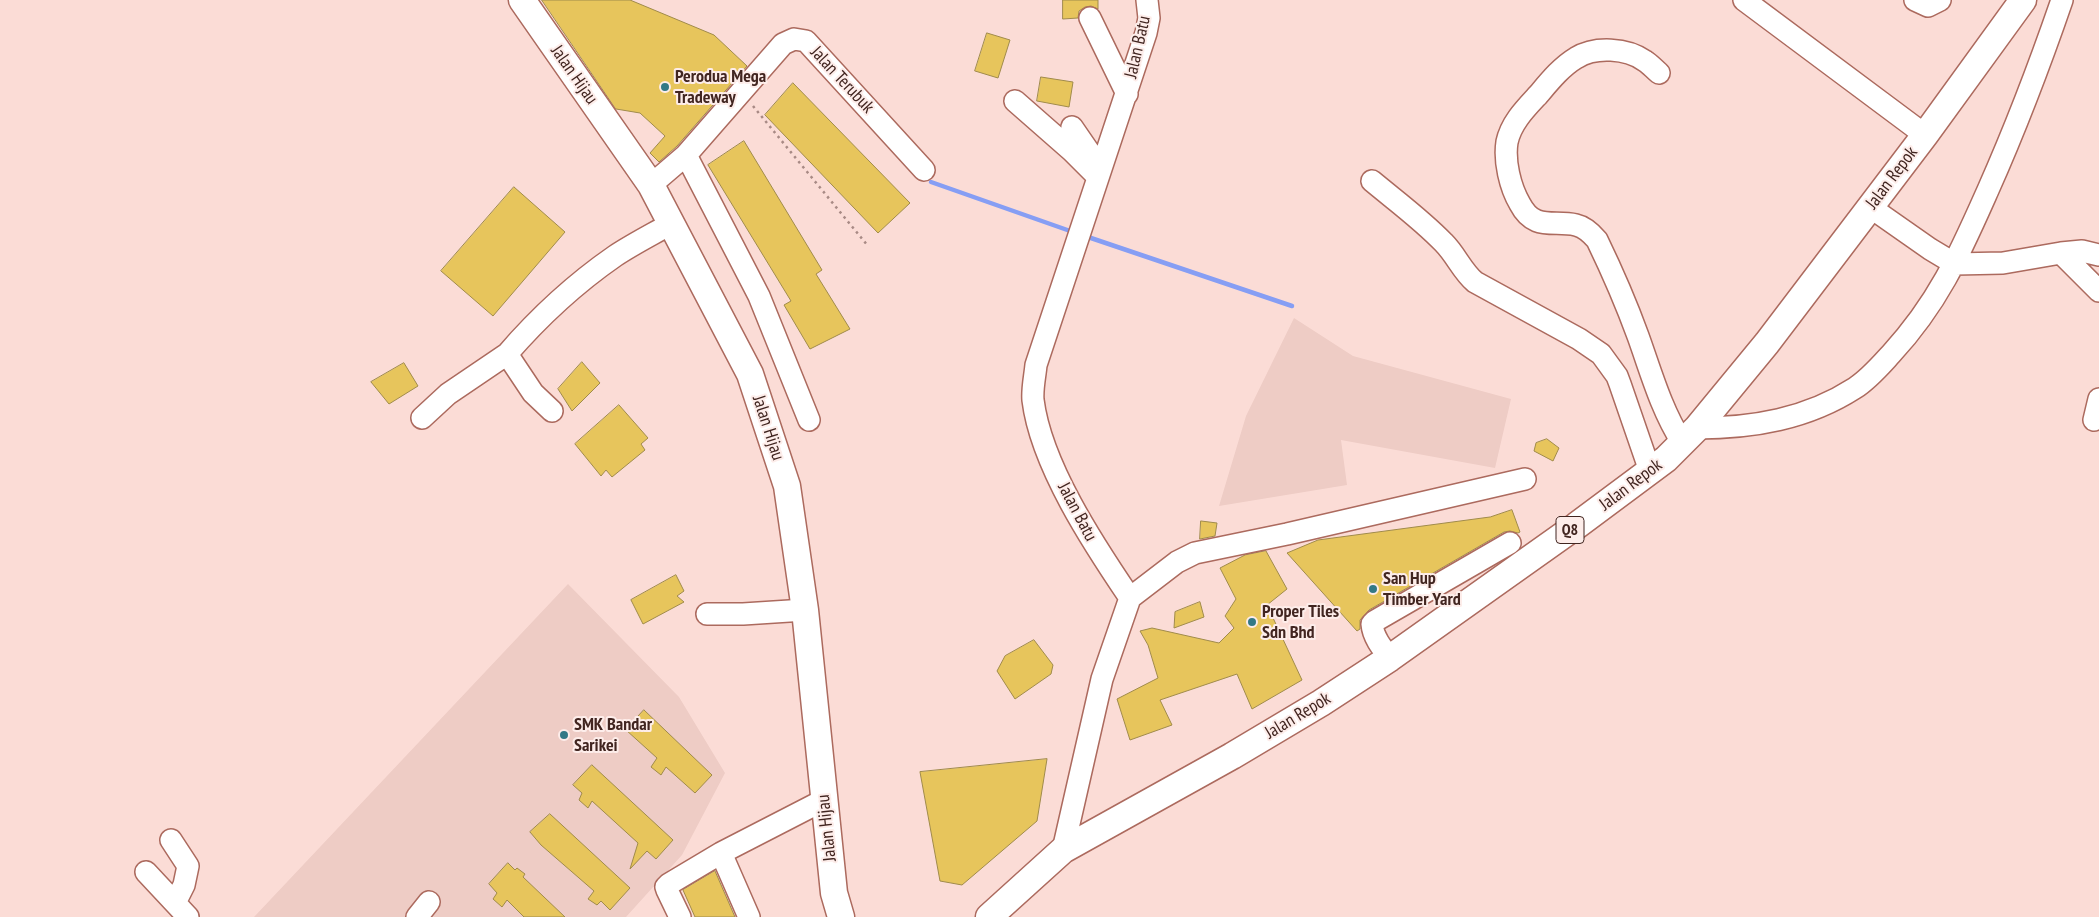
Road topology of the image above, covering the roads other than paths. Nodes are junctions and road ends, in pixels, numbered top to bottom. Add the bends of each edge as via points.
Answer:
1 (522, 0) edge
2 (1147, 0) edge
3 (1744, 0) edge
4 (1915, 0) edge
5 (1940, 0) edge
6 (2022, 0) edge
7 (2062, 0) edge
8 (1090, 18) dead end
9 (1659, 73) dead end
10 (1127, 94) junction
11 (1015, 101) dead end
12 (1072, 126) dead end
13 (1925, 135) junction
14 (686, 155) junction
15 (924, 170) dead end
16 (1099, 173) junction
17 (1372, 181) dead end
18 (650, 185) junction
19 (1870, 207) junction
20 (672, 223) junction
21 (2061, 253) junction
22 (2099, 255) edge
23 (1955, 264) junction
24 (2099, 291) edge
25 (507, 354) junction
26 (2099, 399) edge
27 (552, 411) dead end
28 (422, 418) dead end
29 (809, 420) dead end
30 (2094, 420) dead end
31 (1689, 435) junction
32 (1650, 471) junction
33 (1525, 479) dead end
34 (1510, 543) dead end
35 (1130, 598) junction
36 (805, 610) junction
37 (707, 614) dead end
38 (1390, 658) junction
39 (824, 800) junction
40 (171, 840) dead end
41 (1063, 850) junction
42 (721, 853) junction
43 (146, 872) dead end
44 (182, 910) edge
45 (680, 917) edge
46 (750, 917) edge
47 (841, 917) edge
48 (989, 917) edge

1 - 18 main road, Jalan Hijau
2 - 10 street, Jalan Batu via 1149,18 1146,33
3 - 13 street
4 - 5 street via 1928,6
6 - 13 main road, Jalan Repok / Q8
7 - 23 street via 2019,118
8 - 10 street, Jalan Batu
9 - 31 street via 1631,54 1591,51 1576,58 1522,113 1507,142 1506,157 1514,192 1529,217 1542,223 1576,225 1598,240 1638,334 1672,427
10 - 16 street, Jalan Batu
11 - 16 street
12 - 16 street
13 - 19 main road, Jalan Repok / Q8
14 - 15 street, Jalan Terubuk via 783,44 794,39 806,41
14 - 18 street, Jalan Terubuk
14 - 29 street via 760,296
16 - 35 street, Jalan Batu via 1036,365 1033,399 1043,440 1059,478 1094,545
17 - 32 street via 1445,244 1465,274 1475,282 1601,354 1617,376
18 - 20 main road, Jalan Hijau
19 - 23 street
19 - 31 main road, Jalan Repok / Q8 via 1767,343
20 - 25 street via 616,255 581,282 526,332
20 - 36 main road, Jalan Hijau via 750,374 787,486
21 - 22 street via 2082,251
21 - 23 street via 2003,264
21 - 24 street
23 - 31 street via 1908,335 1856,388 1794,416
25 - 27 street via 532,393
25 - 28 street via 448,394
26 - 30 street
31 - 32 main road, Jalan Repok / Q8
32 - 38 main road, Jalan Repok / Q8
33 - 35 street via 1195,554 1177,562
34 - 38 street via 1375,621 1373,631
35 - 41 street via 1102,679
36 - 37 street
36 - 39 main road, Jalan Hijau
38 - 41 main road, Jalan Repok / Q8 via 1239,752
39 - 42 street
39 - 47 main road, Jalan Hijau via 834,893
40 - 44 street via 188,866
41 - 48 main road, Jalan Repok / Q8
42 - 45 street via 666,887
42 - 46 street
43 - 44 street

